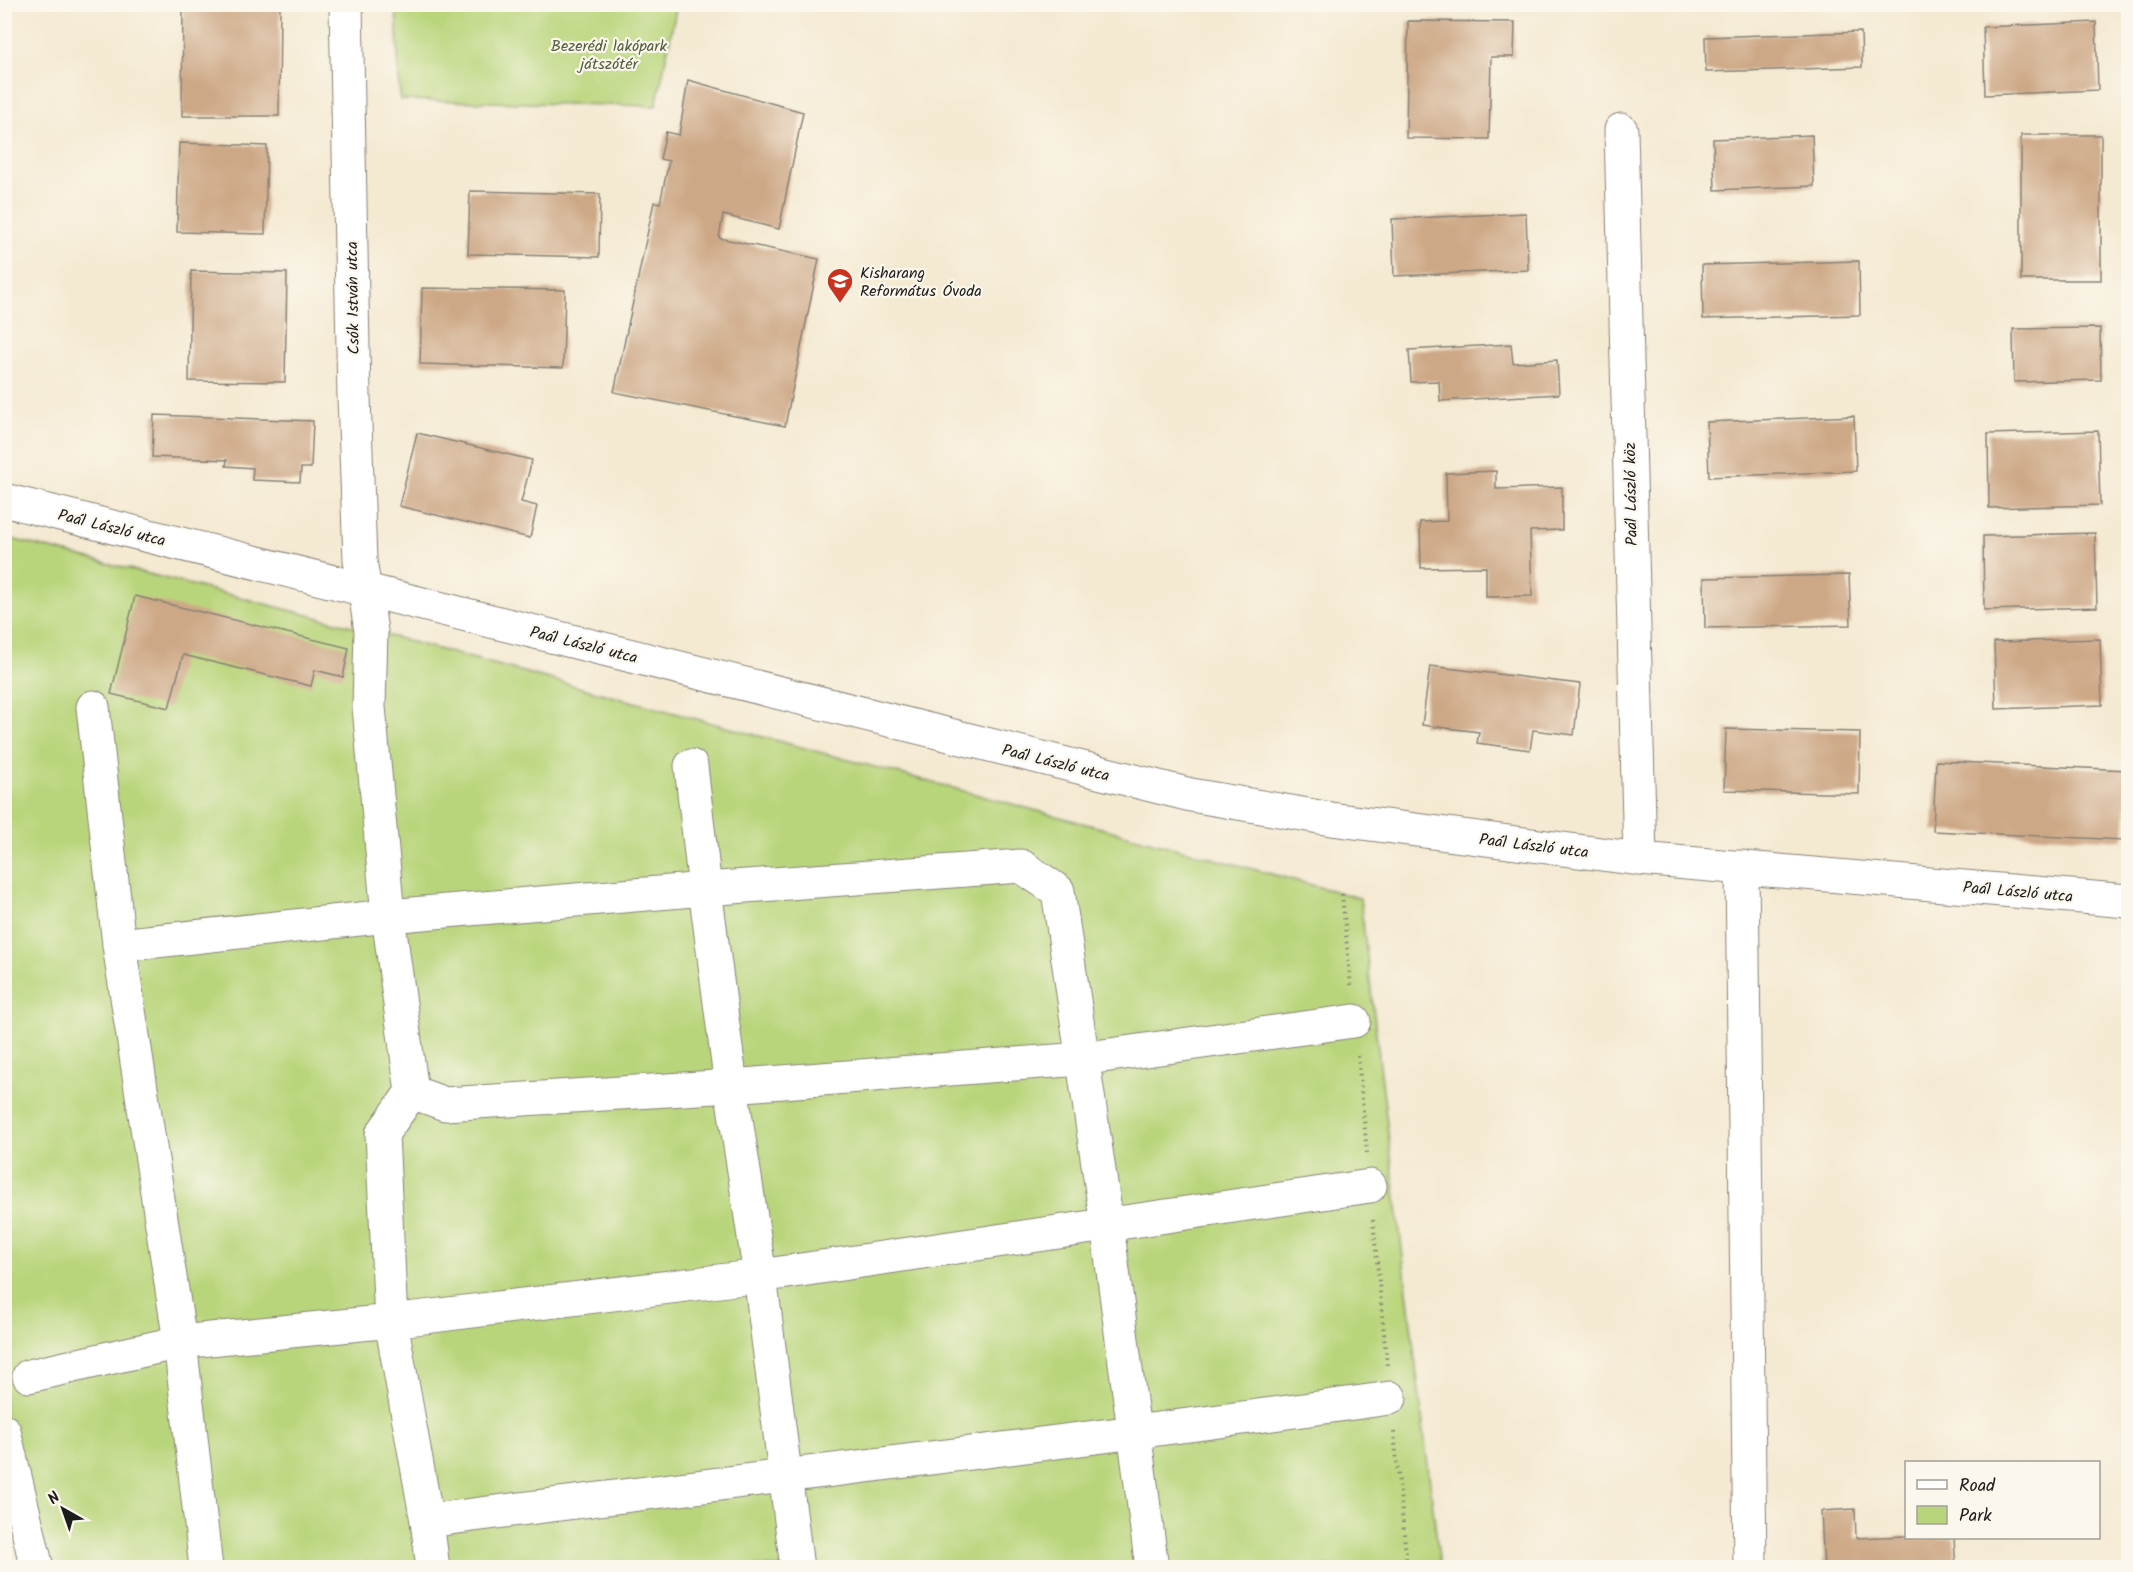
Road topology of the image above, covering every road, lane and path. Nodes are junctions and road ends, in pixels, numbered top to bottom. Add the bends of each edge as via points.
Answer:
1 (346, 4) edge
2 (1621, 130) dead end
3 (4, 500) edge
4 (365, 590) junction
5 (93, 707) dead end
6 (691, 766) dead end
7 (1640, 859) junction
8 (1742, 867) junction
9 (705, 889) junction
10 (1342, 894) dead end
11 (2128, 901) edge
12 (388, 916) junction
13 (120, 945) junction
14 (1354, 1021) junction
15 (1082, 1059) junction
16 (731, 1086) junction
17 (412, 1092) junction
18 (1370, 1185) junction
19 (1107, 1225) junction
20 (760, 1276) junction
21 (391, 1322) junction
22 (180, 1341) junction
23 (29, 1376) dead end
24 (1390, 1398) junction
25 (4, 1431) edge
26 (1134, 1434) junction
27 (784, 1475) junction
28 (426, 1521) junction
29 (1407, 1564) dead end
30 (37, 1568) edge
31 (206, 1568) edge
32 (433, 1568) edge
33 (797, 1568) edge
34 (1152, 1568) edge
35 (1750, 1568) edge

1 - 4 street, Csók István utca via 354,397 360,560
2 - 7 street, Paál László köz
3 - 4 street, Paál László utca
4 - 7 street, Paál László utca via 1191,795 1331,819
4 - 12 street, Csók István utca via 371,631 369,707
5 - 13 street
6 - 9 street
7 - 8 street, Paál László utca
8 - 11 street, Paál László utca
8 - 35 street
9 - 12 street
9 - 15 street via 1022,866 1058,891
9 - 16 street
10 - 14 path
12 - 13 street
12 - 17 street, Csók István utca
13 - 22 street
14 - 15 street
14 - 18 path
15 - 16 street
15 - 19 street
16 - 17 street via 445,1104
16 - 20 street
17 - 21 street via 382,1134
18 - 19 street
18 - 24 path
19 - 20 street
19 - 26 street
20 - 21 street
20 - 27 street
21 - 22 street
21 - 28 street
22 - 23 street
22 - 31 street
24 - 26 street
24 - 29 path
25 - 30 street
26 - 27 street
26 - 34 street
27 - 28 street
27 - 33 street
28 - 32 street

